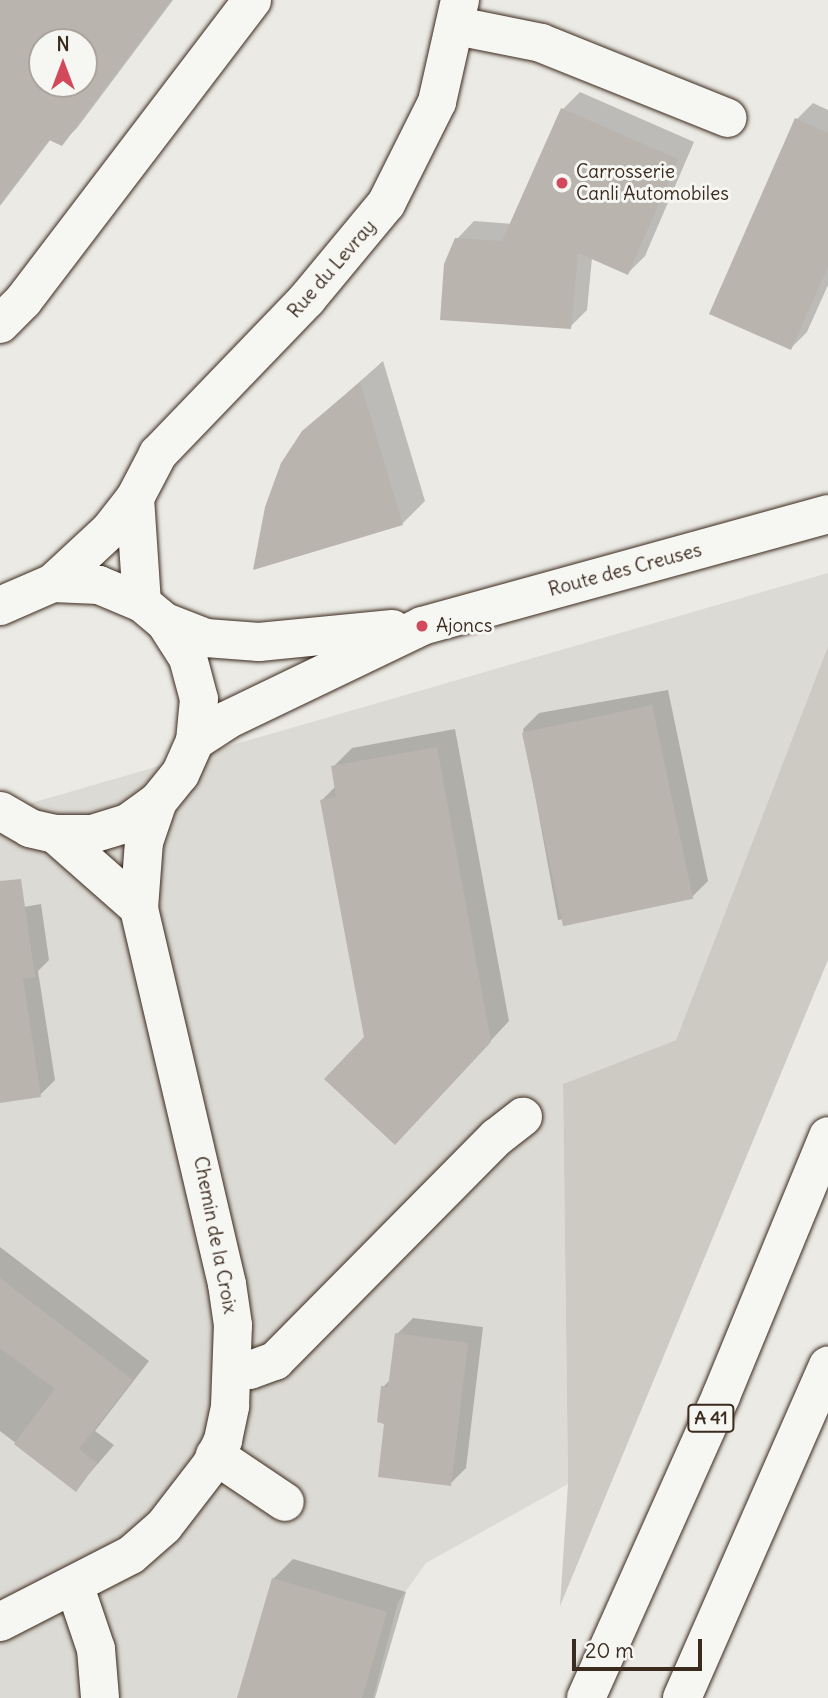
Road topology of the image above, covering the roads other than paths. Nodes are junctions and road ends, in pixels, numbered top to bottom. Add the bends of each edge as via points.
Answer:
1 (252, 0) edge
2 (458, 13) edge
3 (728, 118) dead end
4 (0, 324) edge
5 (135, 498) junction
6 (828, 514) edge
7 (53, 583) junction
8 (4, 599) edge
9 (153, 613) junction
10 (422, 626) junction
11 (195, 741) junction
12 (158, 801) junction
13 (0, 811) edge
14 (55, 834) junction
15 (139, 908) junction
16 (523, 1117) dead end
17 (828, 1136) edge
18 (828, 1366) edge
19 (233, 1369) junction
20 (215, 1455) junction
21 (285, 1502) dead end
22 (75, 1587) junction
23 (0, 1622) edge
24 (100, 1698) edge
25 (586, 1698) edge
26 (682, 1698) edge

1 - 4 main road via 23,301
2 - 3 main road
2 - 5 main road, Rue du Levray via 438,102 386,204 307,299 158,454
5 - 7 main road, Rue du Levray via 89,554
5 - 9 main road
6 - 10 main road, Route des Creuses
7 - 8 main road
7 - 9 main road, Route des Creuses via 99,585
9 - 10 main road, Route des Creuses via 206,638 259,642
9 - 11 main road via 188,658 199,699
10 - 11 main road, Route des Creuses via 227,720
11 - 12 main road via 180,774
12 - 14 main road via 128,823 92,834
12 - 15 main road, Chemin de la Croix via 144,842
13 - 14 main road via 30,828
14 - 15 main road
15 - 19 main road, Chemin de la Croix via 217,1235 233,1325
16 - 19 main road via 496,1137 275,1362 250,1370
17 - 25 main road, A 41 via 721,1396
18 - 26 main road
19 - 20 main road, Chemin de la Croix via 223,1440
20 - 21 main road
20 - 22 main road, Chemin de la Croix via 164,1526 131,1555
22 - 23 main road, Chemin de la Croix
22 - 24 main road via 96,1649

